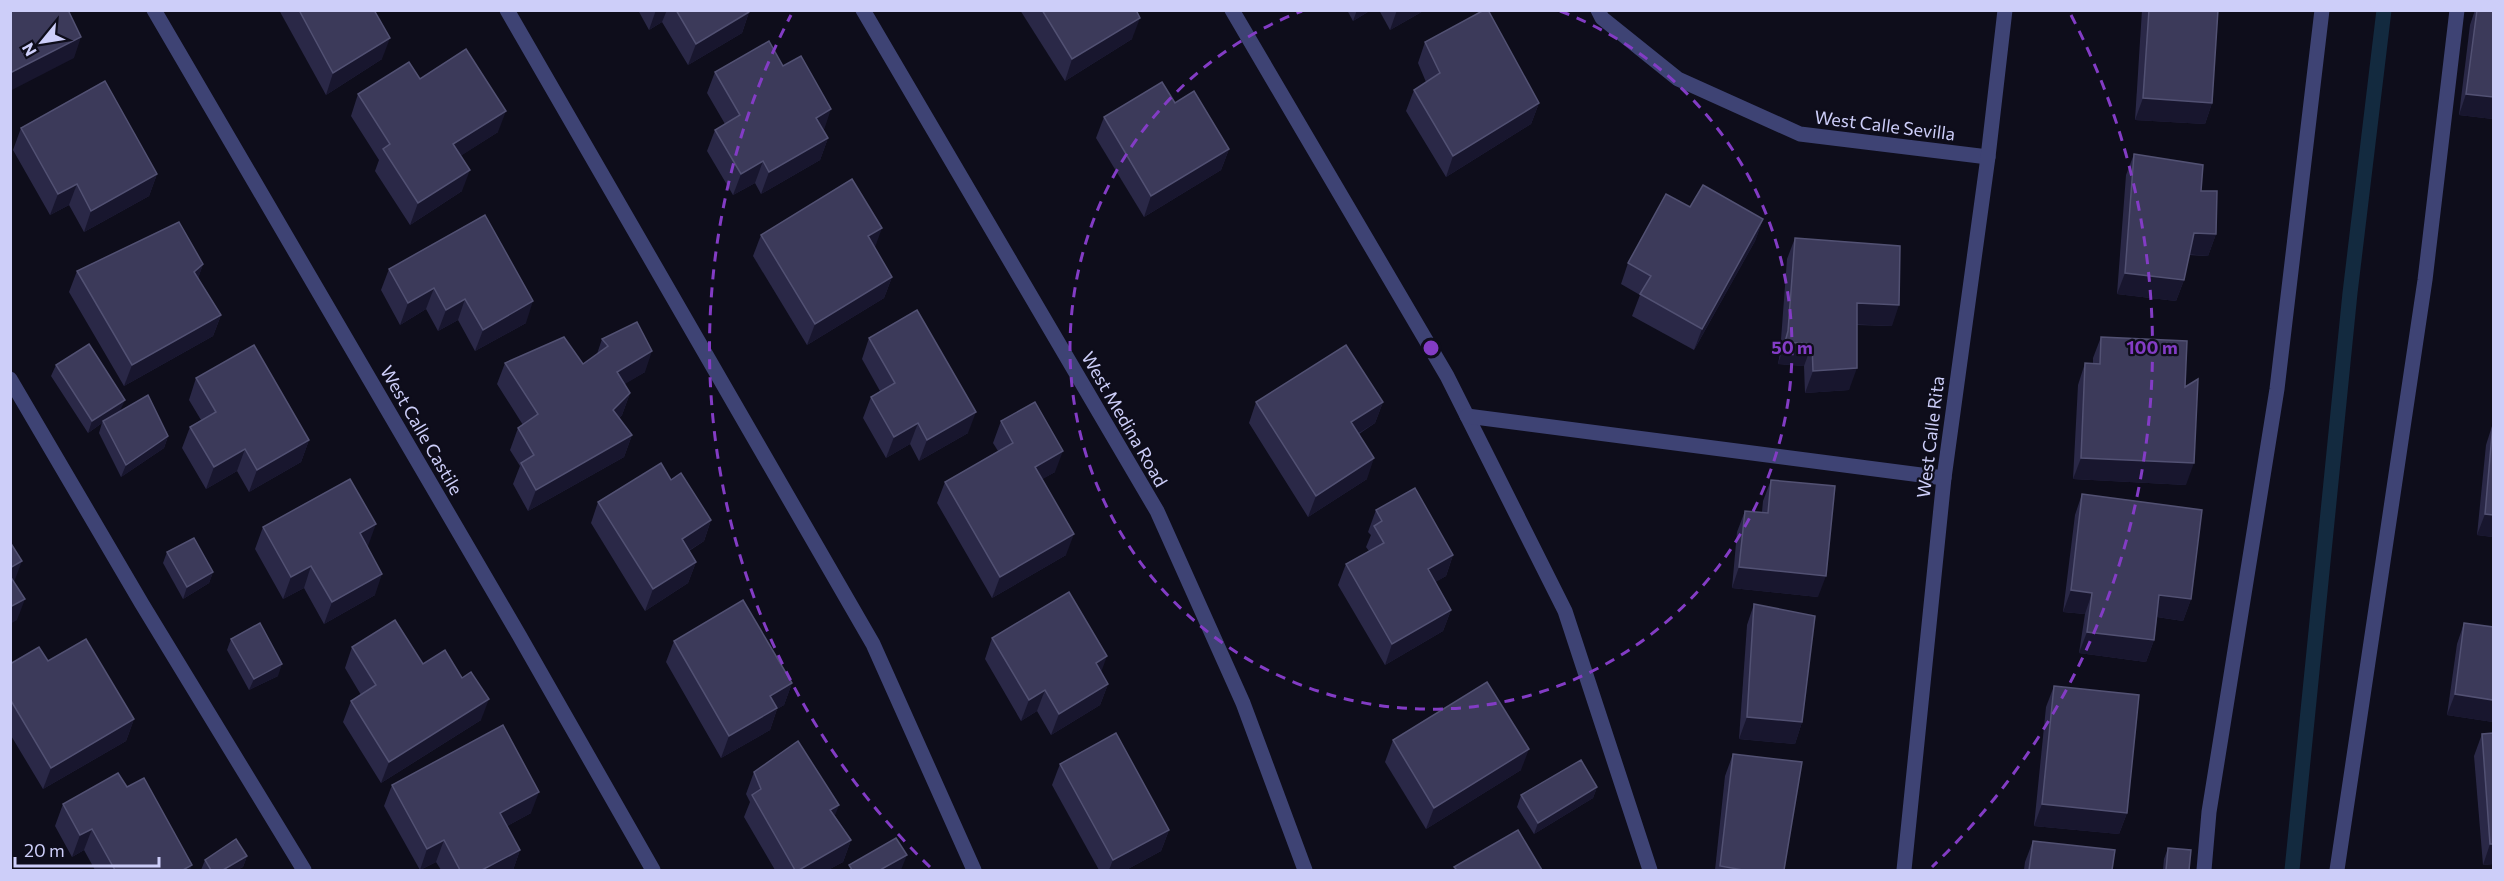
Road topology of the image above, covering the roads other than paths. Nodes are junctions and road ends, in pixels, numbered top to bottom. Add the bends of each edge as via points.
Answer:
1 (154, 10) edge
2 (507, 10) edge
3 (863, 10) edge
4 (1232, 10) edge
5 (1598, 10) edge
6 (2005, 10) edge
7 (2322, 10) edge
8 (2457, 10) edge
9 (1988, 157) junction
10 (10, 379) edge
11 (1467, 416) junction
12 (1944, 478) junction
13 (304, 870) edge
14 (653, 870) edge
15 (975, 870) edge
16 (1305, 870) edge
17 (1650, 870) edge
18 (1904, 870) edge
19 (2205, 870) edge
20 (2337, 870) edge

1 - 14 street, West Calle Castile
2 - 15 street via 873,644
3 - 16 street, West Medina Road via 1157,511 1243,703
4 - 11 street
5 - 9 street, West Calle Sevilla via 1602,18 1678,79 1800,134
6 - 9 street, West Calle Rita
7 - 19 street via 2277,389 2209,812
8 - 20 street via 2425,280
9 - 12 street, West Calle Rita
10 - 13 street
11 - 12 street
11 - 17 street via 1565,611
12 - 18 street, West Calle Rita

